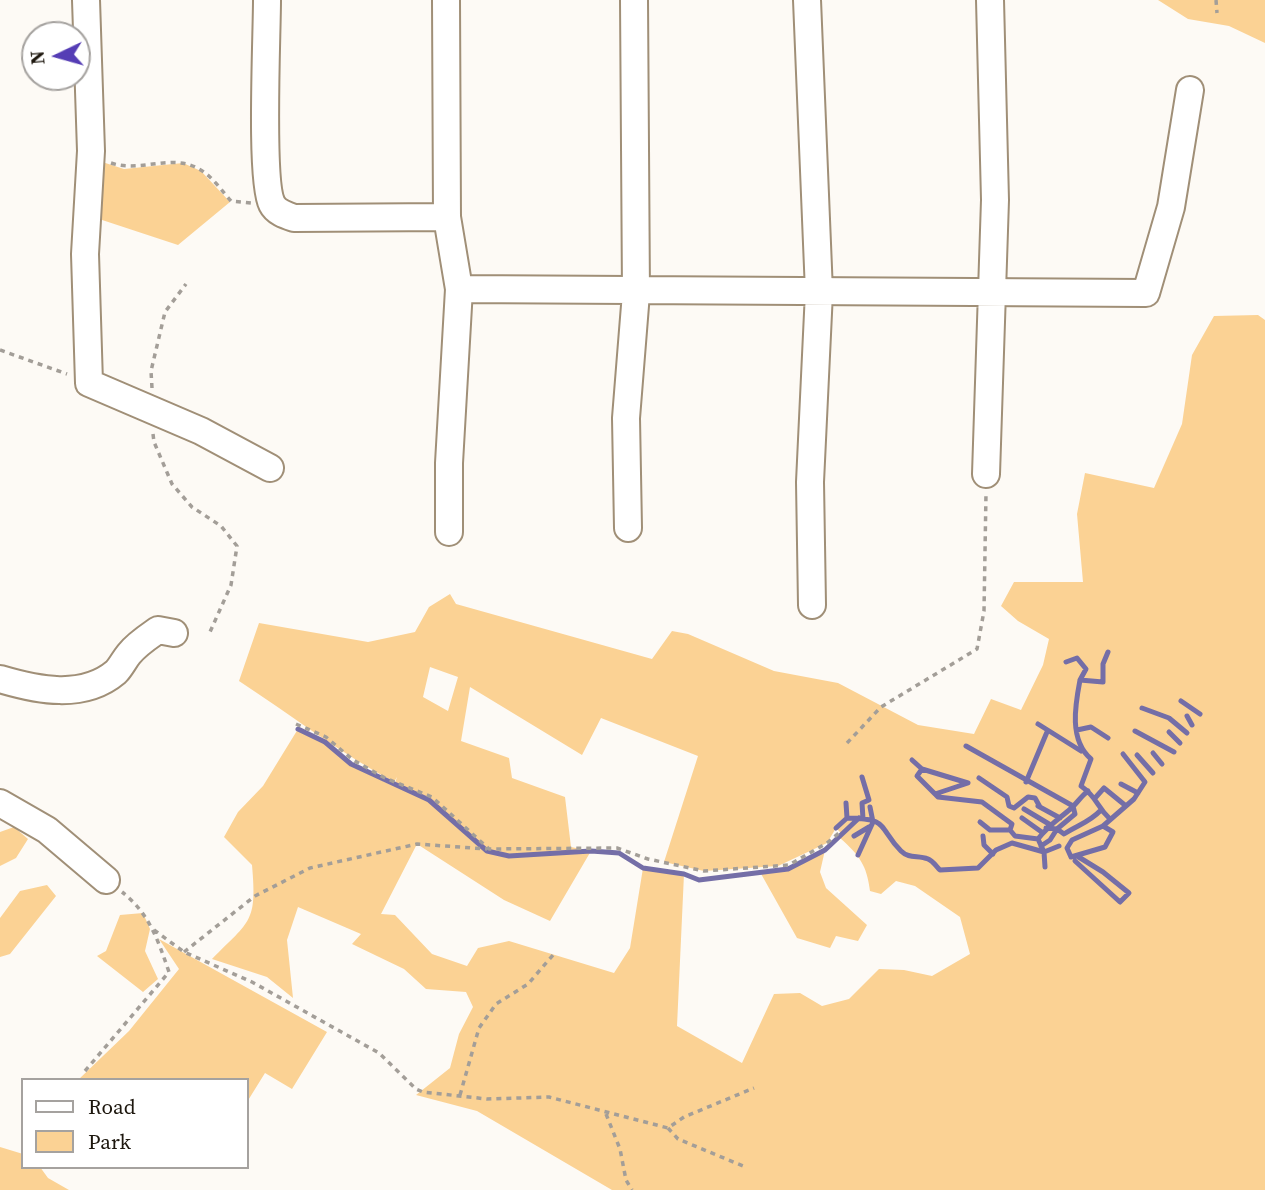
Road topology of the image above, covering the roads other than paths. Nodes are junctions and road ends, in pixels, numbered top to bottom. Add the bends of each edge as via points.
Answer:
1 (86, 0) edge
2 (267, 0) edge
3 (446, 0) edge
4 (634, 0) edge
5 (807, 0) edge
6 (989, 0) edge
7 (1190, 90) dead end
8 (447, 217) junction
9 (459, 289) junction
10 (819, 292) junction
11 (994, 292) junction
12 (636, 293) junction
13 (270, 468) dead end
14 (985, 474) road end
15 (628, 528) dead end
16 (449, 532) dead end
17 (812, 605) dead end
18 (174, 633) dead end
19 (0, 679) edge
20 (0, 803) edge
21 (106, 880) road end

1 - 13 street via 91,151 85,254 89,383 201,431
2 - 8 street via 268,195 274,208 294,218
3 - 8 street
4 - 12 street
5 - 10 street
6 - 11 street
7 - 11 street via 1171,207 1146,293
8 - 9 street
9 - 12 street
9 - 16 street
10 - 11 street
10 - 12 street
10 - 17 street via 810,482
11 - 14 street
12 - 15 street via 626,418
18 - 19 street via 159,630 147,637 117,671 94,685 41,690
20 - 21 street via 47,830

